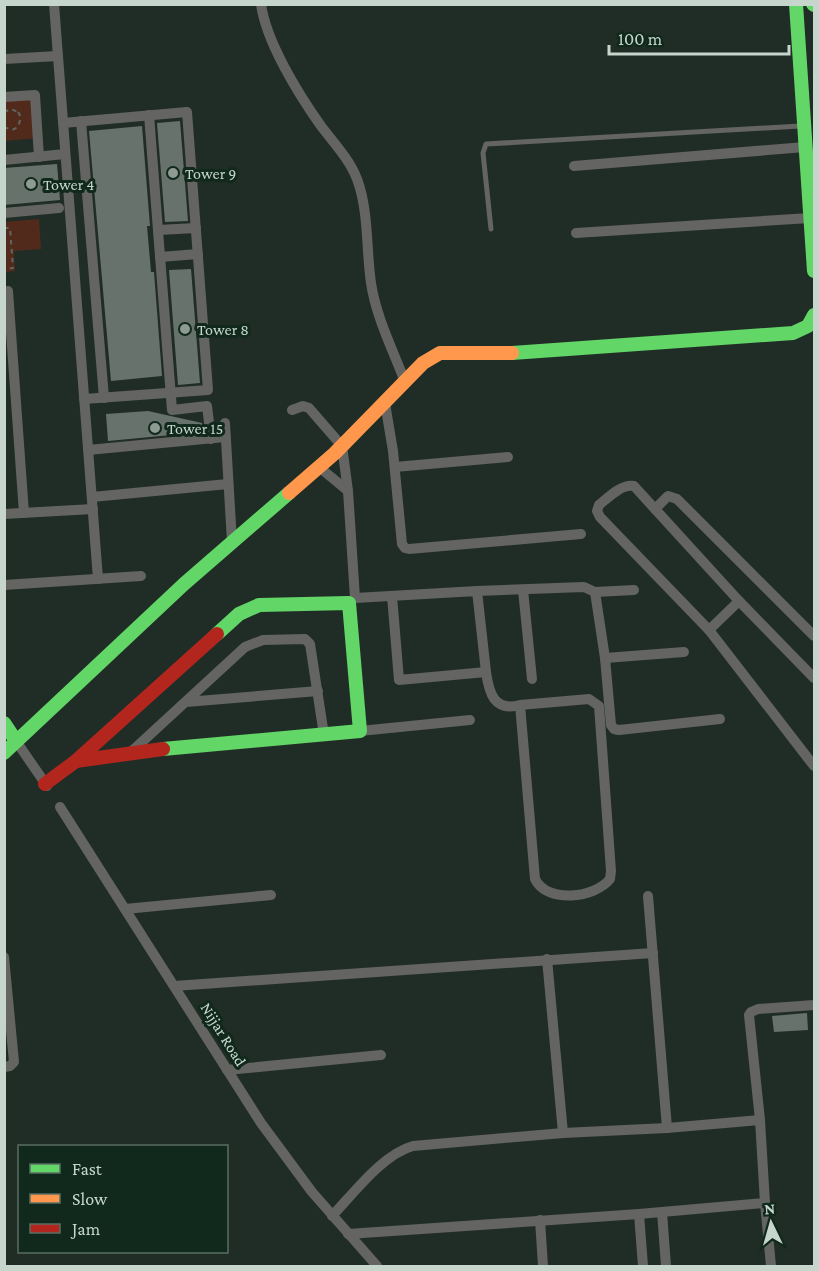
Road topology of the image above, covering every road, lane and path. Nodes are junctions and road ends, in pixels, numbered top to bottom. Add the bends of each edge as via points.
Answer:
1 (54, 4) edge
2 (261, 4) edge
3 (796, 4) edge
4 (58, 56) junction
5 (4, 59) edge
6 (4, 97) edge
7 (4, 112) edge
8 (149, 115) junction
9 (81, 121) junction
10 (63, 123) junction
11 (803, 126) junction
12 (4, 127) edge
13 (65, 154) junction
14 (808, 156) edge
15 (39, 157) junction
16 (4, 160) edge
17 (574, 165) dead end
18 (59, 208) dead end
19 (4, 213) edge
20 (810, 218) junction
21 (4, 228) edge
22 (196, 228) junction
23 (491, 229) dead end
24 (158, 230) junction
25 (576, 233) dead end
26 (198, 254) junction
27 (160, 257) junction
28 (4, 269) edge
29 (814, 271) edge
30 (8, 291) dead end
31 (814, 315) edge
32 (405, 382) junction
33 (171, 393) junction
34 (104, 398) junction
35 (84, 399) junction
36 (385, 403) junction
37 (292, 410) dead end
38 (225, 423) dead end
39 (225, 437) junction
40 (211, 439) junction
41 (342, 446) junction
42 (88, 450) junction
43 (508, 457) dead end
44 (319, 467) junction
45 (395, 467) junction
46 (228, 484) junction
47 (348, 491) junction
48 (92, 497) junction
49 (93, 509) junction
50 (656, 509) junction
51 (24, 513) junction
52 (4, 514) edge
53 (581, 534) dead end
54 (232, 542) junction
55 (141, 576) dead end
56 (98, 579) junction
57 (4, 585) edge
58 (523, 590) junction
59 (634, 590) dead end
60 (477, 591) junction
61 (595, 592) junction
62 (392, 596) junction
63 (739, 601) junction
64 (709, 630) junction
65 (814, 636) edge
66 (684, 652) dead end
67 (605, 658) junction
68 (486, 672) junction
69 (814, 678) edge
70 (532, 680) dead end
71 (318, 691) junction
72 (186, 702) junction
73 (520, 705) junction
74 (720, 719) dead end
75 (470, 720) dead end
76 (4, 723) edge
77 (360, 731) junction
78 (324, 735) junction
79 (16, 741) junction
80 (131, 752) junction
81 (4, 753) edge
82 (76, 760) junction
83 (814, 766) edge
84 (46, 785) joint
85 (60, 807) dead end
86 (271, 895) dead end
87 (648, 896) dead end
88 (125, 909) junction
89 (653, 953) junction
90 (4, 957) edge
91 (547, 959) junction
92 (174, 986) junction
93 (814, 1005) edge
94 (381, 1055) dead end
95 (4, 1067) edge
96 (227, 1070) junction
97 (760, 1120) junction
98 (667, 1128) junction
99 (563, 1133) junction
100 (765, 1203) junction
101 (662, 1212) junction
102 (639, 1214) junction
103 (332, 1216) junction
104 (540, 1220) junction
105 (348, 1234) junction
106 (377, 1266) edge
107 (543, 1266) edge
108 (643, 1266) edge
109 (666, 1266) edge
110 (771, 1266) edge

1 - 4 street
2 - 32 street via 268,33 284,65 356,177 364,208 371,285
3 - 11 street
4 - 5 street
4 - 10 street
6 - 15 street via 35,94
7 - 12 path via 15,110 21,121 16,129
8 - 9 street
8 - 22 street via 187,112
8 - 24 street
9 - 10 street
9 - 34 street
10 - 13 street
11 - 14 street
11 - 23 lane via 486,144 483,153
13 - 15 street
13 - 35 street
14 - 17 street
14 - 20 street
15 - 16 street
18 - 19 street
20 - 25 street
20 - 29 street
21 - 28 path via 10,228 13,268
22 - 24 street
22 - 26 street
24 - 27 street
26 - 27 street
26 - 33 street via 208,390
27 - 33 street
30 - 51 street
31 - 32 street via 808,326 793,333 506,353 440,352
32 - 36 street
33 - 34 street
33 - 40 street via 172,410 207,406
34 - 35 street
35 - 42 street
36 - 41 street
36 - 45 street
37 - 41 street via 309,408
38 - 39 street
39 - 40 street
39 - 46 street
40 - 42 street
41 - 44 street
41 - 47 street
42 - 48 street
43 - 45 street
44 - 47 street
44 - 54 street
45 - 53 street via 405,548
46 - 48 street
46 - 54 street
47 - 62 street via 355,598
48 - 49 street
49 - 51 street
49 - 56 street
50 - 63 street
50 - 64 street via 631,485 621,488 597,511
50 - 65 street via 668,496 677,499
51 - 52 street
54 - 79 street
55 - 56 street
56 - 57 street
58 - 60 street
58 - 61 street via 584,587
58 - 70 street
59 - 61 street
60 - 62 street
60 - 68 street
61 - 67 street
62 - 68 street via 399,680
63 - 64 street
63 - 69 street
64 - 83 street
66 - 67 street
67 - 74 street via 614,729
68 - 73 street via 494,699 502,706
71 - 72 street
71 - 72 street via 309,641 263,640 245,647
71 - 78 street
72 - 80 street
73 - 73 street via 589,699 599,706 611,871 610,879 599,889 575,895 552,894 541,889 535,879
75 - 77 street
76 - 79 street
77 - 78 street
77 - 82 street via 349,603 259,605 238,614
78 - 80 street
79 - 81 street
79 - 84 street
80 - 82 street
82 - 84 street
85 - 88 street, Nijjar Road
86 - 88 street
87 - 89 street
88 - 92 street, Nijjar Road
89 - 91 street
89 - 98 street
90 - 95 street via 14,1062
91 - 92 street
91 - 99 street
92 - 96 street, Nijjar Road
93 - 97 street via 751,1012
94 - 96 street
96 - 103 street, Nijjar Road via 261,1124
97 - 98 street
97 - 100 street
98 - 99 street
99 - 103 street via 404,1148 388,1158
100 - 101 street
100 - 110 street
101 - 102 street
101 - 109 street
102 - 104 street
102 - 108 street
103 - 105 street, Nijjar Road
104 - 105 street
104 - 107 street
105 - 106 street, Nijjar Road

